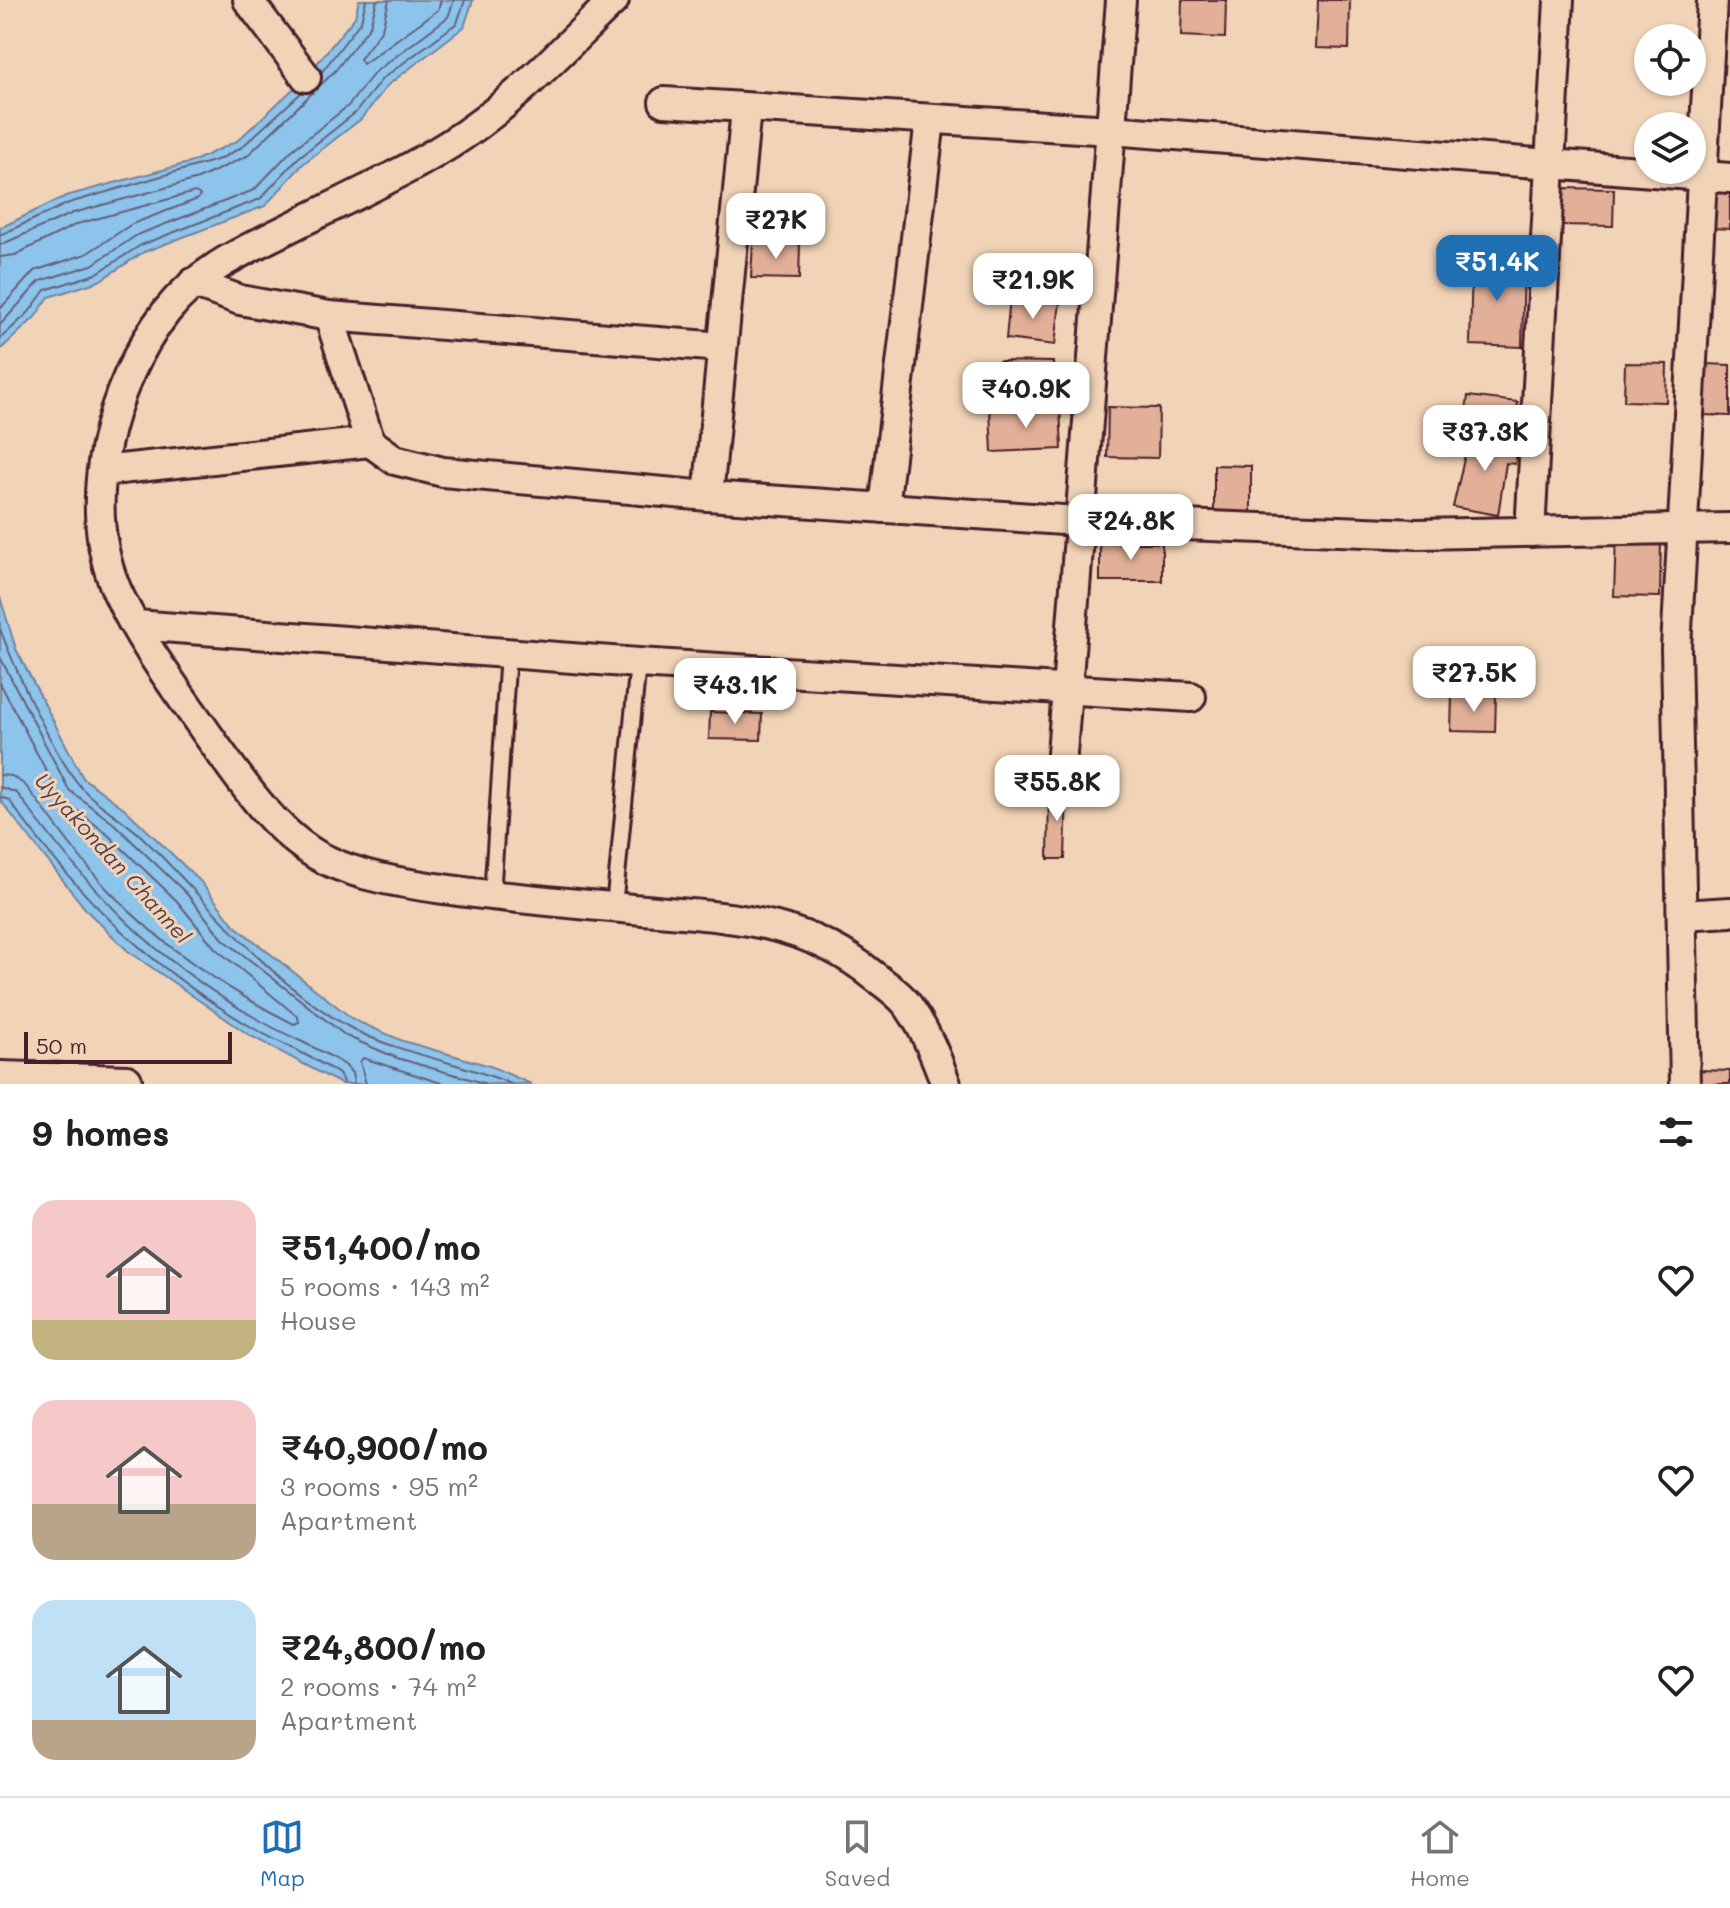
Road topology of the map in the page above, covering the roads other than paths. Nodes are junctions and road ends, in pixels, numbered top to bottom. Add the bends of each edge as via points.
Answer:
1 (248, 0) edge
2 (614, 0) edge
3 (1121, 0) edge
4 (1559, 0) edge
5 (1712, 0) edge
6 (306, 77) dead end
7 (664, 102) dead end
8 (746, 109) junction
9 (1705, 112) edge
10 (930, 120) junction
11 (1111, 130) junction
12 (1548, 164) junction
13 (1634, 171) edge
14 (1706, 176) edge
15 (1730, 178) edge
16 (1701, 184) edge
17 (193, 283) junction
18 (329, 316) junction
19 (722, 347) junction
20 (370, 442) junction
21 (102, 471) junction
22 (708, 496) junction
23 (884, 508) junction
24 (1078, 521) junction
25 (1682, 528) junction
26 (1730, 528) edge
27 (1530, 532) junction
28 (136, 625) junction
29 (508, 653) junction
30 (638, 663) junction
31 (1068, 687) junction
32 (1191, 697) dead end
33 (1060, 779) dead end
34 (492, 896) junction
35 (614, 907) junction
36 (1730, 912) edge
37 (1682, 915) junction
38 (0, 1076) edge
39 (127, 1080) dead end
40 (946, 1084) edge
41 (1685, 1084) edge

1 - 6 street
2 - 17 street via 519,90 453,142 235,253
3 - 11 street
4 - 12 street
5 - 9 street
7 - 8 street
8 - 10 street
8 - 19 street
10 - 11 street
10 - 23 street
11 - 12 street
11 - 24 street
12 - 13 street
12 - 27 street
14 - 15 street
16 - 25 street
17 - 18 street via 240,300
17 - 21 street via 144,345 122,395
18 - 19 street
18 - 20 street
19 - 22 street
20 - 21 street
20 - 22 street via 395,460 443,472
21 - 28 street via 100,513 107,561
22 - 23 street
23 - 24 street
24 - 27 street via 1417,534
24 - 31 street
25 - 26 street
25 - 27 street
25 - 37 street via 1676,648
28 - 29 street
28 - 34 street via 227,762 300,844 361,873
29 - 30 street
29 - 34 lane
30 - 31 street
30 - 35 lane
31 - 32 street
31 - 33 street
34 - 35 street
35 - 40 street via 768,922 856,961 907,1003
36 - 37 street
37 - 41 street
38 - 39 street

